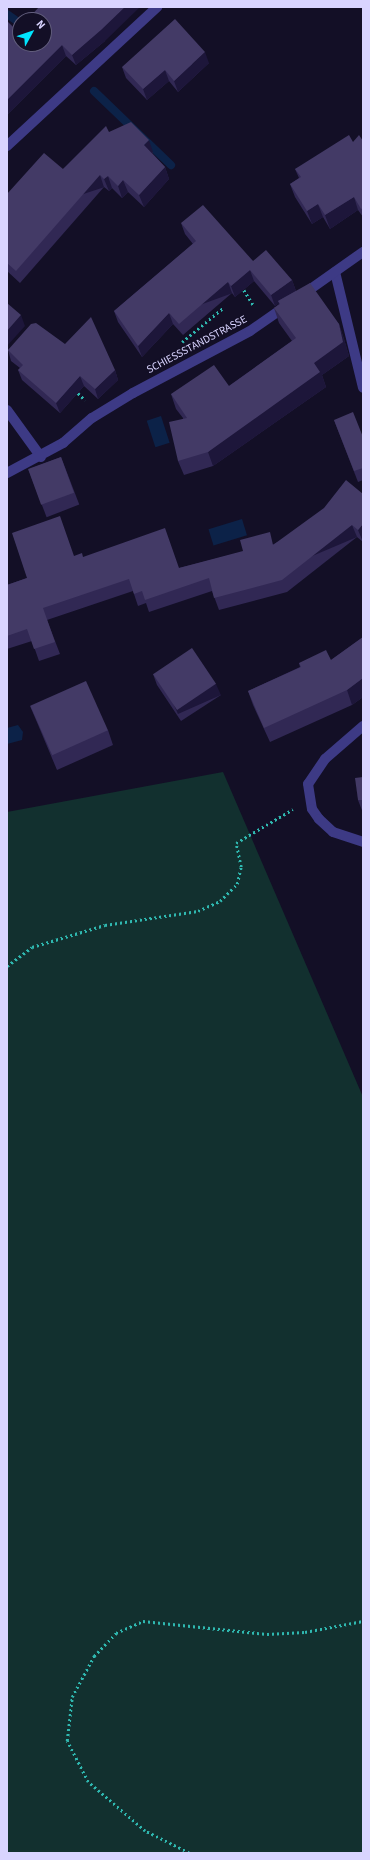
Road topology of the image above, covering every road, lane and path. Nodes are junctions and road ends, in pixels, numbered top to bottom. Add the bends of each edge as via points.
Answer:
1 (157, 7) edge
2 (7, 146) edge
3 (363, 252) edge
4 (335, 272) junction
5 (244, 290) dead end
6 (223, 308) dead end
7 (259, 313) dead end
8 (182, 342) dead end
9 (363, 388) edge
10 (7, 410) edge
11 (40, 457) junction
12 (7, 473) edge
13 (363, 726) edge
14 (309, 800) junction
15 (363, 842) edge
16 (7, 966) edge
17 (363, 1621) edge
18 (189, 1853) edge

1 - 2 street
3 - 4 street, SCHIESSSTANDSTRASSE
4 - 9 street
4 - 11 street, SCHIESSSTANDSTRASSE via 250,331 92,418
5 - 7 path
6 - 8 path
10 - 11 street
11 - 12 street, SCHIESSSTANDSTRASSE
13 - 14 street via 314,772 308,784
14 - 15 street via 333,832
14 - 16 path via 236,843 241,867 237,884 220,901 198,911 105,925 32,947
17 - 18 path via 306,1632 267,1634 143,1621 116,1633 94,1656 72,1697 67,1742 88,1782 145,1831

